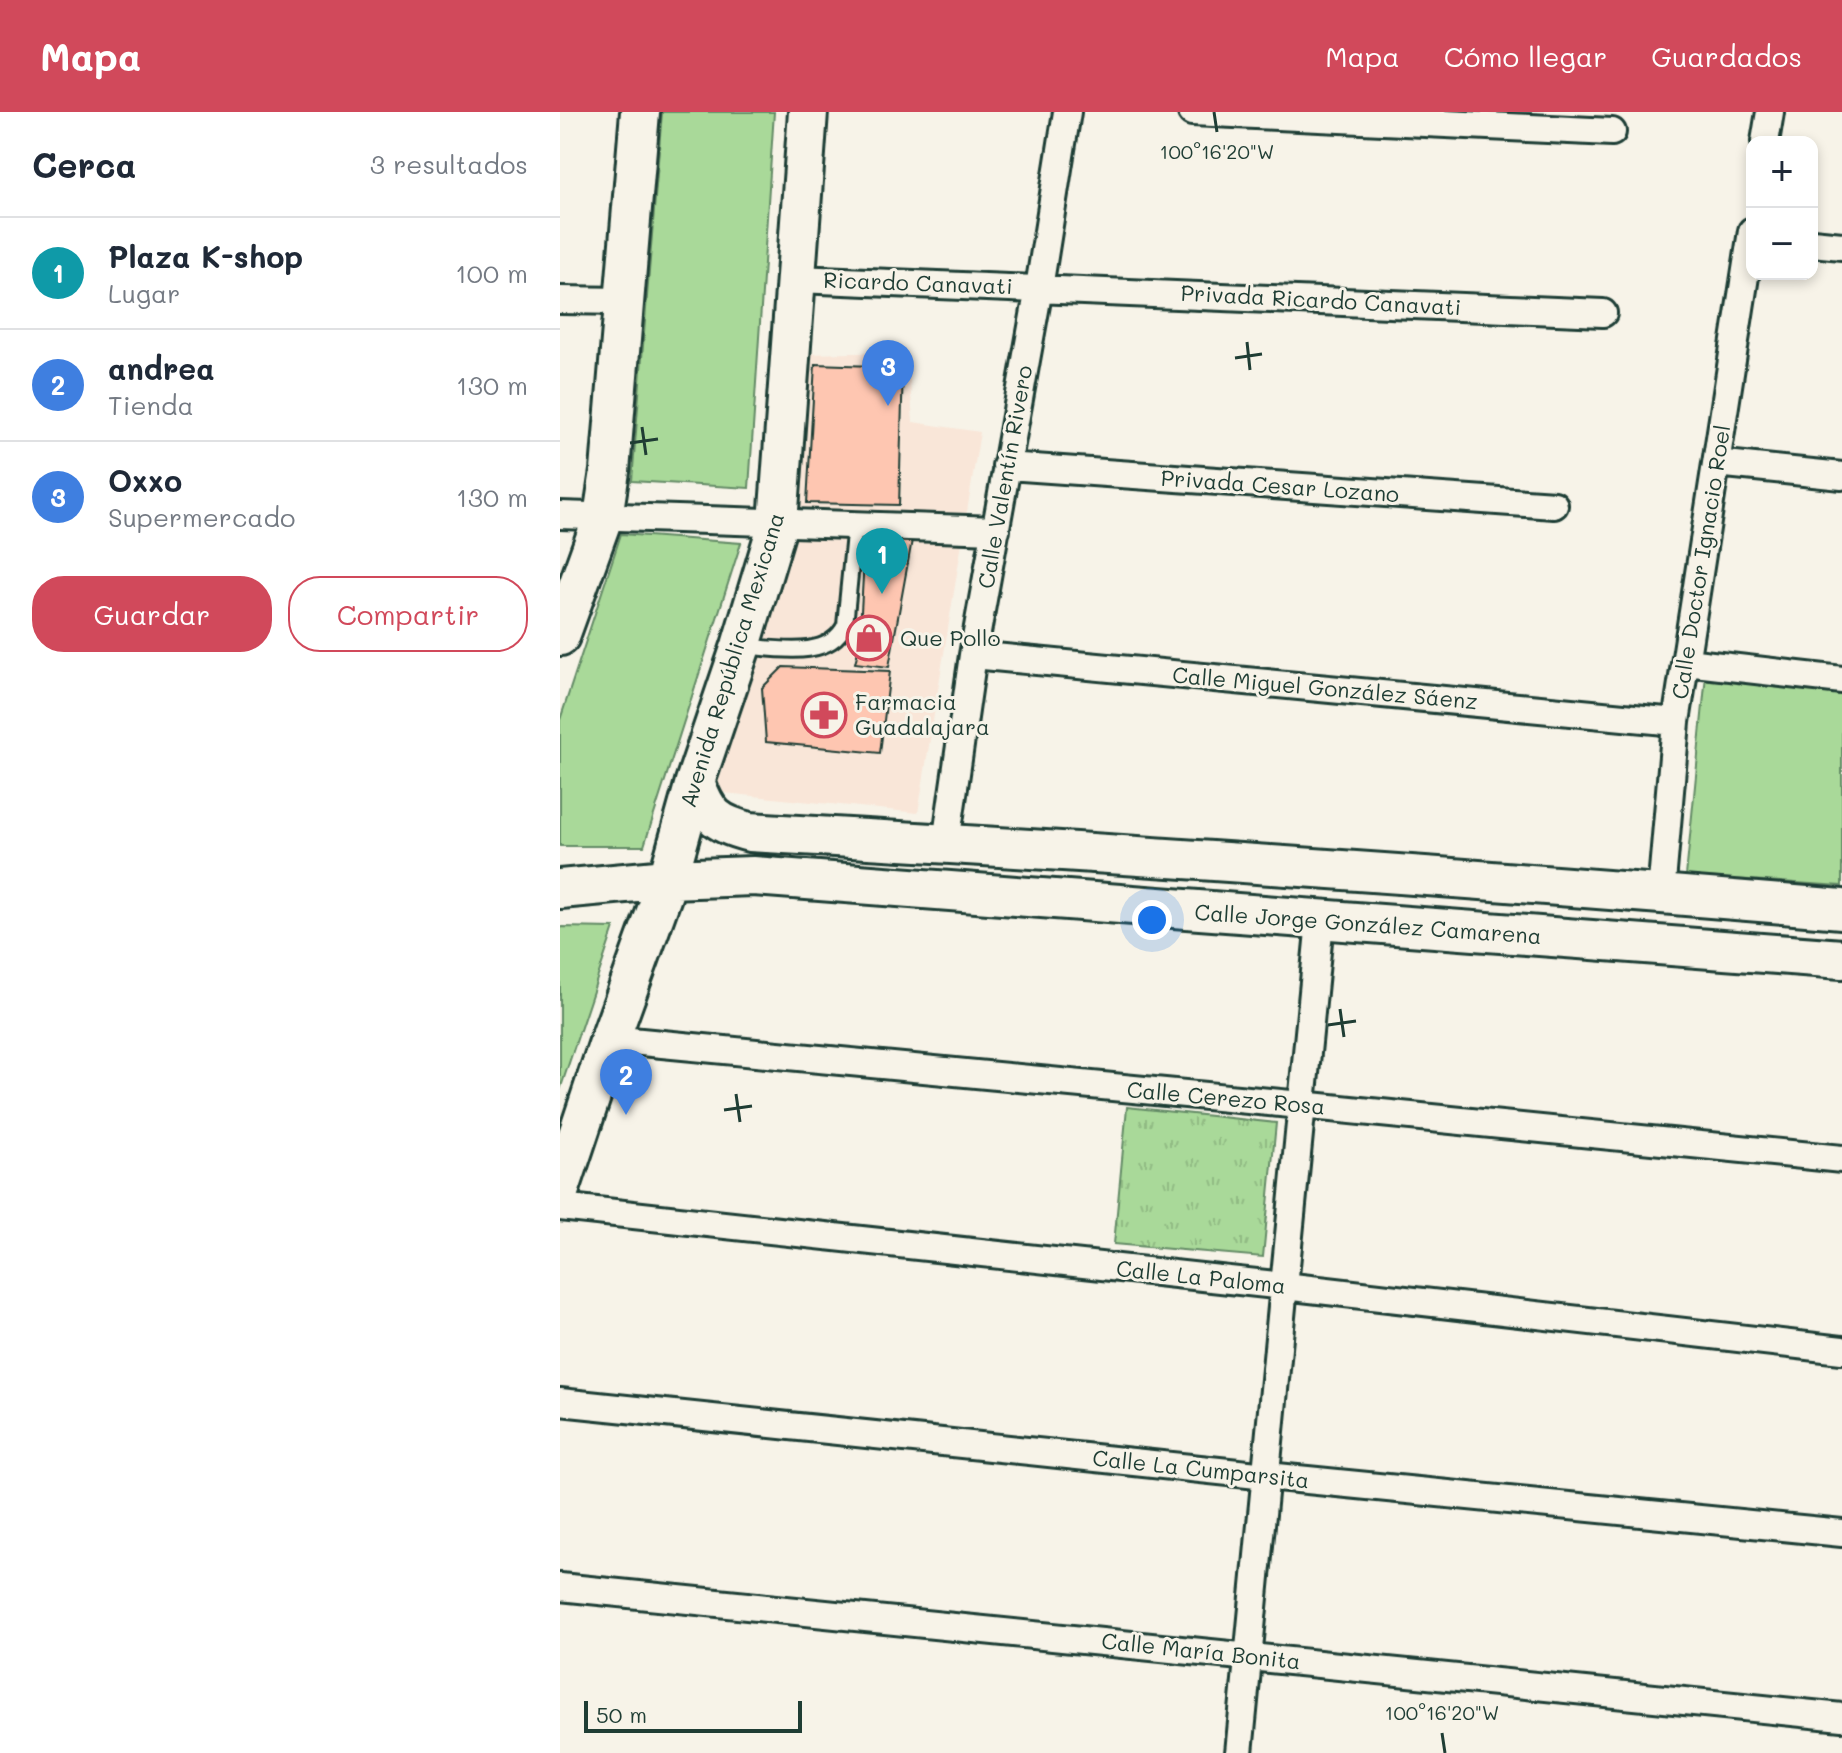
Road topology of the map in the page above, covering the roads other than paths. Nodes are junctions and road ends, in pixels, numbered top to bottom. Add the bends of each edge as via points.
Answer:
1 (640, 112) edge
2 (808, 112) edge
3 (1067, 112) edge
4 (1192, 112) edge
5 (1770, 112) edge
6 (1612, 132) dead end
7 (1766, 136) edge
8 (1818, 244) edge
9 (1842, 246) edge
10 (1746, 272) edge
11 (797, 279) junction
12 (1039, 288) junction
13 (560, 300) edge
14 (624, 301) junction
15 (1603, 313) dead end
16 (1716, 463) junction
17 (1006, 466) junction
18 (1842, 476) edge
19 (1554, 505) dead end
20 (560, 515) edge
21 (603, 517) junction
22 (778, 523) junction
23 (855, 524) junction
24 (996, 530) junction
25 (560, 636) edge
26 (741, 646) junction
27 (973, 655) junction
28 (1686, 662) junction
29 (1842, 680) edge
30 (1676, 722) junction
31 (695, 782) junction
32 (946, 843) junction
33 (668, 879) junction
34 (560, 889) edge
35 (1661, 894) junction
36 (1842, 909) edge
37 (1320, 921) junction
38 (1842, 959) edge
39 (610, 1039) junction
40 (1301, 1105) junction
41 (1842, 1159) edge
42 (560, 1189) edge
43 (560, 1207) edge
44 (1284, 1286) junction
45 (1842, 1350) edge
46 (560, 1402) edge
47 (1267, 1476) junction
48 (1842, 1533) edge
49 (560, 1587) edge
50 (1248, 1655) junction
51 (1842, 1717) edge
52 (1239, 1753) edge

1 - 14 street
2 - 11 street, Avenida República Mexicana
3 - 12 street, Calle Valentín Rivero
4 - 6 street
5 - 7 street
8 - 9 street
10 - 16 street, Calle Doctor Ignacio Roel
11 - 12 street, Ricardo Canavati
11 - 22 street, Avenida República Mexicana
12 - 15 street, Privada Ricardo Canavati
12 - 17 street, Calle Valentín Rivero
13 - 14 street
14 - 21 street
16 - 18 street
16 - 28 street, Calle Doctor Ignacio Roel
17 - 19 street, Privada Cesar Lozano
17 - 24 street, Calle Valentín Rivero
20 - 21 street
21 - 22 street
21 - 25 street
22 - 23 street
22 - 26 street, Avenida República Mexicana
23 - 24 street
23 - 26 lane via 841,635 804,649
24 - 27 street, Calle Valentín Rivero
26 - 31 street, Avenida República Mexicana
27 - 30 street, Calle Miguel González Sáenz
27 - 32 street, Calle Valentín Rivero
28 - 29 street
28 - 30 street, Calle Doctor Ignacio Roel
30 - 35 street, Calle Doctor Ignacio Roel
31 - 32 street via 708,812 750,832
31 - 33 street, Avenida República Mexicana
32 - 35 street
33 - 34 street, Calle Jorge González Camarena
33 - 37 street, Calle Jorge González Camarena via 753,876
33 - 39 street, Avenida República Mexicana
35 - 36 street
37 - 38 street, Calle Jorge González Camarena
37 - 40 street
39 - 40 street, Calle Cerezo Rosa
39 - 42 street, Avenida República Mexicana
40 - 41 street, Calle Cerezo Rosa
40 - 44 street
43 - 44 street, Calle La Paloma
44 - 45 street, Calle La Paloma
44 - 47 street
46 - 47 street, Calle La Cumparsita
47 - 48 street, Calle La Cumparsita
47 - 50 street
49 - 50 street, Calle María Bonita
50 - 51 street, Calle María Bonita
50 - 52 street

